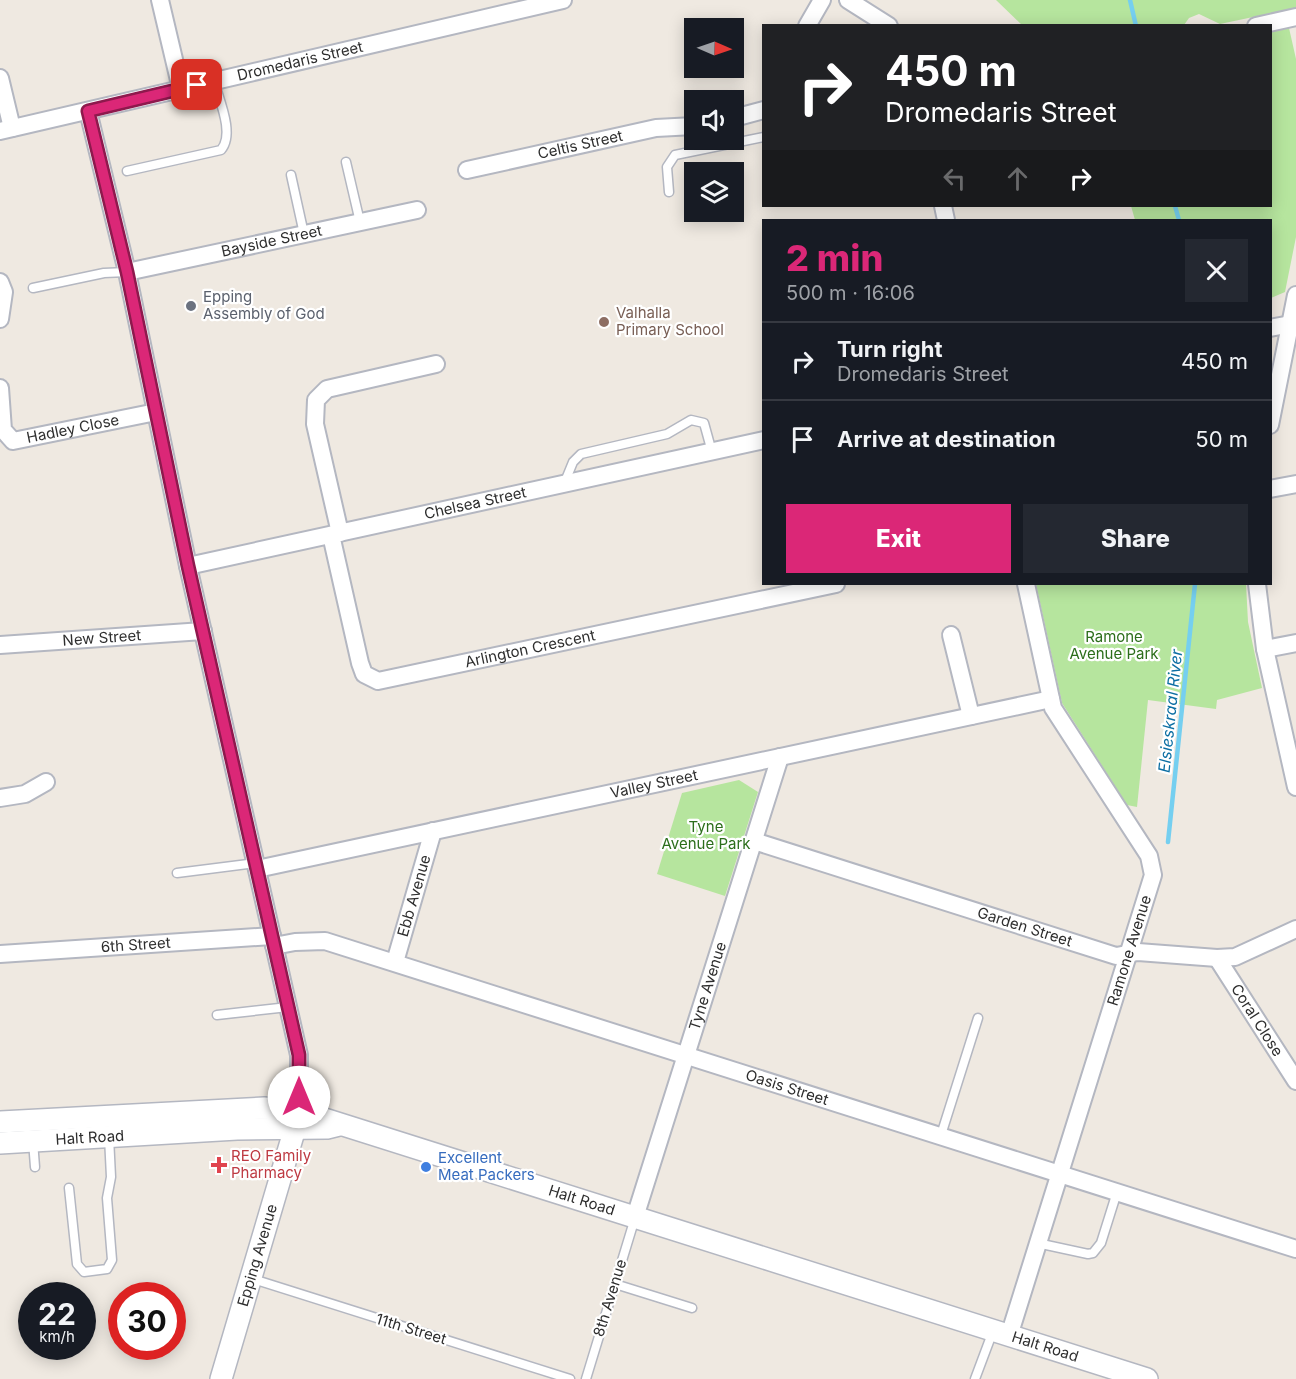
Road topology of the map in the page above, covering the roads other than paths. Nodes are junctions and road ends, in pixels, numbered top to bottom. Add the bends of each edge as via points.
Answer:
1 (160, 0) edge
2 (563, 0) edge
3 (822, 0) edge
4 (848, 0) edge
5 (1296, 17) edge
6 (808, 24) edge
7 (886, 24) edge
8 (1265, 24) edge
9 (0, 78) edge
10 (214, 81) junction
11 (181, 89) junction
12 (88, 111) junction
13 (762, 111) edge
14 (744, 115) edge
15 (684, 127) edge
16 (6, 130) edge
17 (762, 136) edge
18 (346, 162) dead end
19 (467, 170) dead end
20 (127, 171) dead end
21 (291, 175) dead end
22 (669, 192) dead end
23 (417, 210) dead end
24 (360, 222) junction
25 (304, 234) junction
26 (127, 272) junction
27 (0, 282) edge
28 (33, 288) dead end
29 (1296, 295) edge
30 (0, 319) edge
31 (1293, 323) edge
32 (1272, 328) edge
33 (436, 364) dead end
34 (0, 388) edge
35 (156, 412) junction
36 (1272, 416) edge
37 (762, 440) edge
38 (712, 452) junction
39 (564, 484) junction
40 (1296, 484) edge
41 (1272, 489) edge
42 (336, 534) junction
43 (188, 566) junction
44 (831, 585) edge
45 (1026, 585) edge
46 (1257, 585) edge
47 (203, 630) junction
48 (951, 635) dead end
49 (1296, 643) edge
50 (0, 645) edge
51 (1265, 649) junction
52 (1051, 699) junction
53 (971, 716) junction
54 (780, 757) junction
55 (1294, 764) edge
56 (46, 782) dead end
57 (1296, 787) edge
58 (0, 798) edge
59 (433, 831) junction
60 (754, 841) junction
61 (257, 866) junction
62 (177, 873) dead end
63 (1296, 929) edge
64 (273, 941) junction
65 (1129, 953) junction
66 (0, 954) edge
67 (1217, 958) junction
68 (395, 962) junction
69 (288, 1007) junction
70 (217, 1015) dead end
71 (978, 1018) dead end
72 (685, 1056) junction
73 (1296, 1081) edge
74 (298, 1120) junction
75 (0, 1122) edge
76 (940, 1135) junction
77 (109, 1137) junction
78 (33, 1141) junction
79 (0, 1143) edge
80 (35, 1167) dead end
81 (1059, 1173) junction
82 (69, 1188) dead end
83 (1118, 1192) junction
84 (635, 1217) junction
85 (1037, 1243) junction
86 (1296, 1249) edge
87 (253, 1280) junction
88 (615, 1284) junction
89 (692, 1308) dead end
90 (1001, 1333) junction
91 (221, 1379) edge
92 (570, 1379) edge
93 (586, 1379) edge
94 (975, 1379) edge
95 (1147, 1379) edge

1 - 11 street
2 - 10 street, Dromedaris Street
3 - 6 street
4 - 7 street
5 - 8 street
9 - 16 street
10 - 11 street, Dromedaris Street
10 - 20 lane via 226,127 221,150
11 - 12 street, Dromedaris Street
12 - 16 street, Dromedaris Street
12 - 26 street, Epping Avenue
13 - 14 street
15 - 19 street, Celtis Street via 656,129
17 - 22 lane via 675,155 667,167
18 - 24 lane
21 - 25 lane
23 - 24 street, Bayside Street
24 - 25 street, Bayside Street
25 - 26 street, Bayside Street
26 - 28 lane
26 - 35 street, Epping Avenue
27 - 30 street via 4,292
29 - 31 street
31 - 32 street
31 - 36 street
33 - 42 street, Arlington Crescent via 327,389 316,400 315,424
34 - 35 street, Hadley Close via 3,430 8,439 19,441
35 - 43 street, Epping Avenue
37 - 38 street, Chelsea Street
38 - 39 street, Chelsea Street
38 - 39 lane via 705,423 691,420 667,434 581,454 573,462
39 - 42 street, Chelsea Street
40 - 41 street
42 - 43 street, Chelsea Street
42 - 44 street, Arlington Crescent via 360,663 364,674 378,681
43 - 47 street, Epping Avenue
45 - 52 street, Ramone Avenue
46 - 51 street
47 - 50 street, New Street
47 - 61 street, Epping Avenue
48 - 53 street
49 - 51 street
51 - 55 street
52 - 53 street, Valley Street
52 - 65 street, Ramone Avenue via 1053,708 1152,862 1153,875
53 - 54 street, Valley Street
54 - 59 street, Valley Street
54 - 60 street, Tyne Avenue
55 - 57 street
56 - 58 street via 26,794
59 - 61 street, Valley Street
59 - 68 street, Ebb Avenue
60 - 65 street, Garden Street via 1116,956
60 - 72 street, Tyne Avenue
61 - 62 lane
61 - 64 street, Epping Avenue
63 - 67 street, Garden Street via 1248,952
64 - 66 street, 6th Street
64 - 68 street, Oasis Street via 325,941
64 - 69 street, Epping Avenue
65 - 67 street, Garden Street
65 - 81 street, Ramone Avenue
67 - 73 street, Coral Close
68 - 72 street, Oasis Street
69 - 70 lane
69 - 74 street, Epping Avenue via 299,1055
71 - 76 lane
72 - 76 street, Oasis Street
72 - 84 street, Tyne Avenue
74 - 75 street, Halt Road via 264,1108
74 - 77 street, Halt Road via 237,1129
74 - 84 street, Halt Road via 327,1128 339,1125
74 - 87 street, Epping Avenue
76 - 81 street, Oasis Street
77 - 78 street, Halt Road
77 - 82 lane via 109,1268 84,1272 77,1264
78 - 79 street, Halt Road
78 - 80 lane
81 - 83 street, Oasis Street
81 - 85 street, Ramone Avenue
83 - 85 lane via 1101,1242 1093,1253
83 - 86 street, Oasis Street
84 - 88 lane, 8th Avenue
84 - 90 street, Halt Road
85 - 90 street, Ramone Avenue
87 - 91 street, Epping Avenue
87 - 92 lane, 11th Street
88 - 89 lane
88 - 93 lane, 8th Avenue
90 - 94 lane
90 - 95 street, Halt Road

